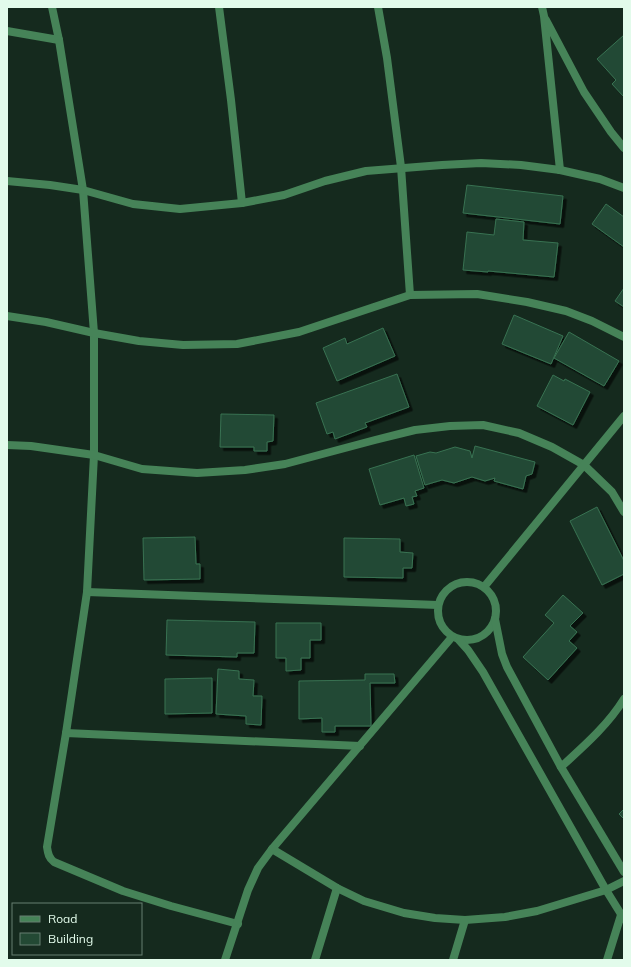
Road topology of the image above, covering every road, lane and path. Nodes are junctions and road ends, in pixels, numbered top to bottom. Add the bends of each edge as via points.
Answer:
1 (52, 7) edge
2 (219, 7) edge
3 (378, 7) edge
4 (542, 7) edge
5 (544, 16) junction
6 (7, 31) edge
7 (59, 40) junction
8 (624, 148) edge
9 (401, 168) junction
10 (560, 170) junction
11 (7, 181) edge
12 (624, 188) edge
13 (83, 190) junction
14 (242, 203) junction
15 (410, 295) junction
16 (7, 316) edge
17 (94, 333) junction
18 (624, 337) edge
19 (624, 416) edge
20 (7, 445) edge
21 (94, 455) junction
22 (584, 465) junction
23 (624, 512) edge
24 (484, 587) junction
25 (88, 592) junction
26 (438, 605) junction
27 (496, 619) junction
28 (456, 638) junction
29 (624, 699) edge
30 (66, 734) junction
31 (360, 746) junction
32 (561, 767) junction
33 (272, 849) junction
34 (624, 872) edge
35 (624, 881) edge
36 (337, 888) junction
37 (606, 890) junction
38 (623, 917) edge
39 (465, 920) junction
40 (238, 924) junction
41 (225, 960) edge
42 (315, 960) edge
43 (453, 960) edge
44 (607, 960) edge

1 - 7 street
2 - 14 street
3 - 9 street
4 - 5 street
5 - 8 street via 584,92
5 - 10 street
6 - 7 street
7 - 13 street
9 - 10 street via 481,163
9 - 14 street via 366,171 284,195
9 - 15 street
10 - 12 street via 600,179
11 - 13 street
13 - 14 street via 133,204 180,209
13 - 17 street
15 - 17 street via 299,332 237,344 182,345
15 - 18 street via 477,294 527,302 566,311
16 - 17 street
17 - 21 street
19 - 22 street
20 - 21 street
21 - 22 street via 142,469 197,473 245,470 285,464 415,430 483,425 519,433 552,446
21 - 25 street
22 - 23 street via 612,492
22 - 24 street
24 - 26 street via 477,582 457,583 441,595
24 - 27 street via 495,601
25 - 26 street
25 - 30 street
26 - 28 street via 438,617 443,628
27 - 28 street via 485,634 478,638 467,641
27 - 32 street via 507,667
28 - 31 street
28 - 37 street via 483,672
29 - 32 street via 593,738
30 - 31 street
30 - 40 street via 47,847 50,858 123,892
31 - 33 street
32 - 34 street
33 - 36 street
33 - 40 street via 258,868
35 - 37 street
36 - 39 street via 364,901 404,913
36 - 42 street
37 - 38 street
37 - 39 street via 537,911
38 - 44 street
39 - 43 street
40 - 41 street

